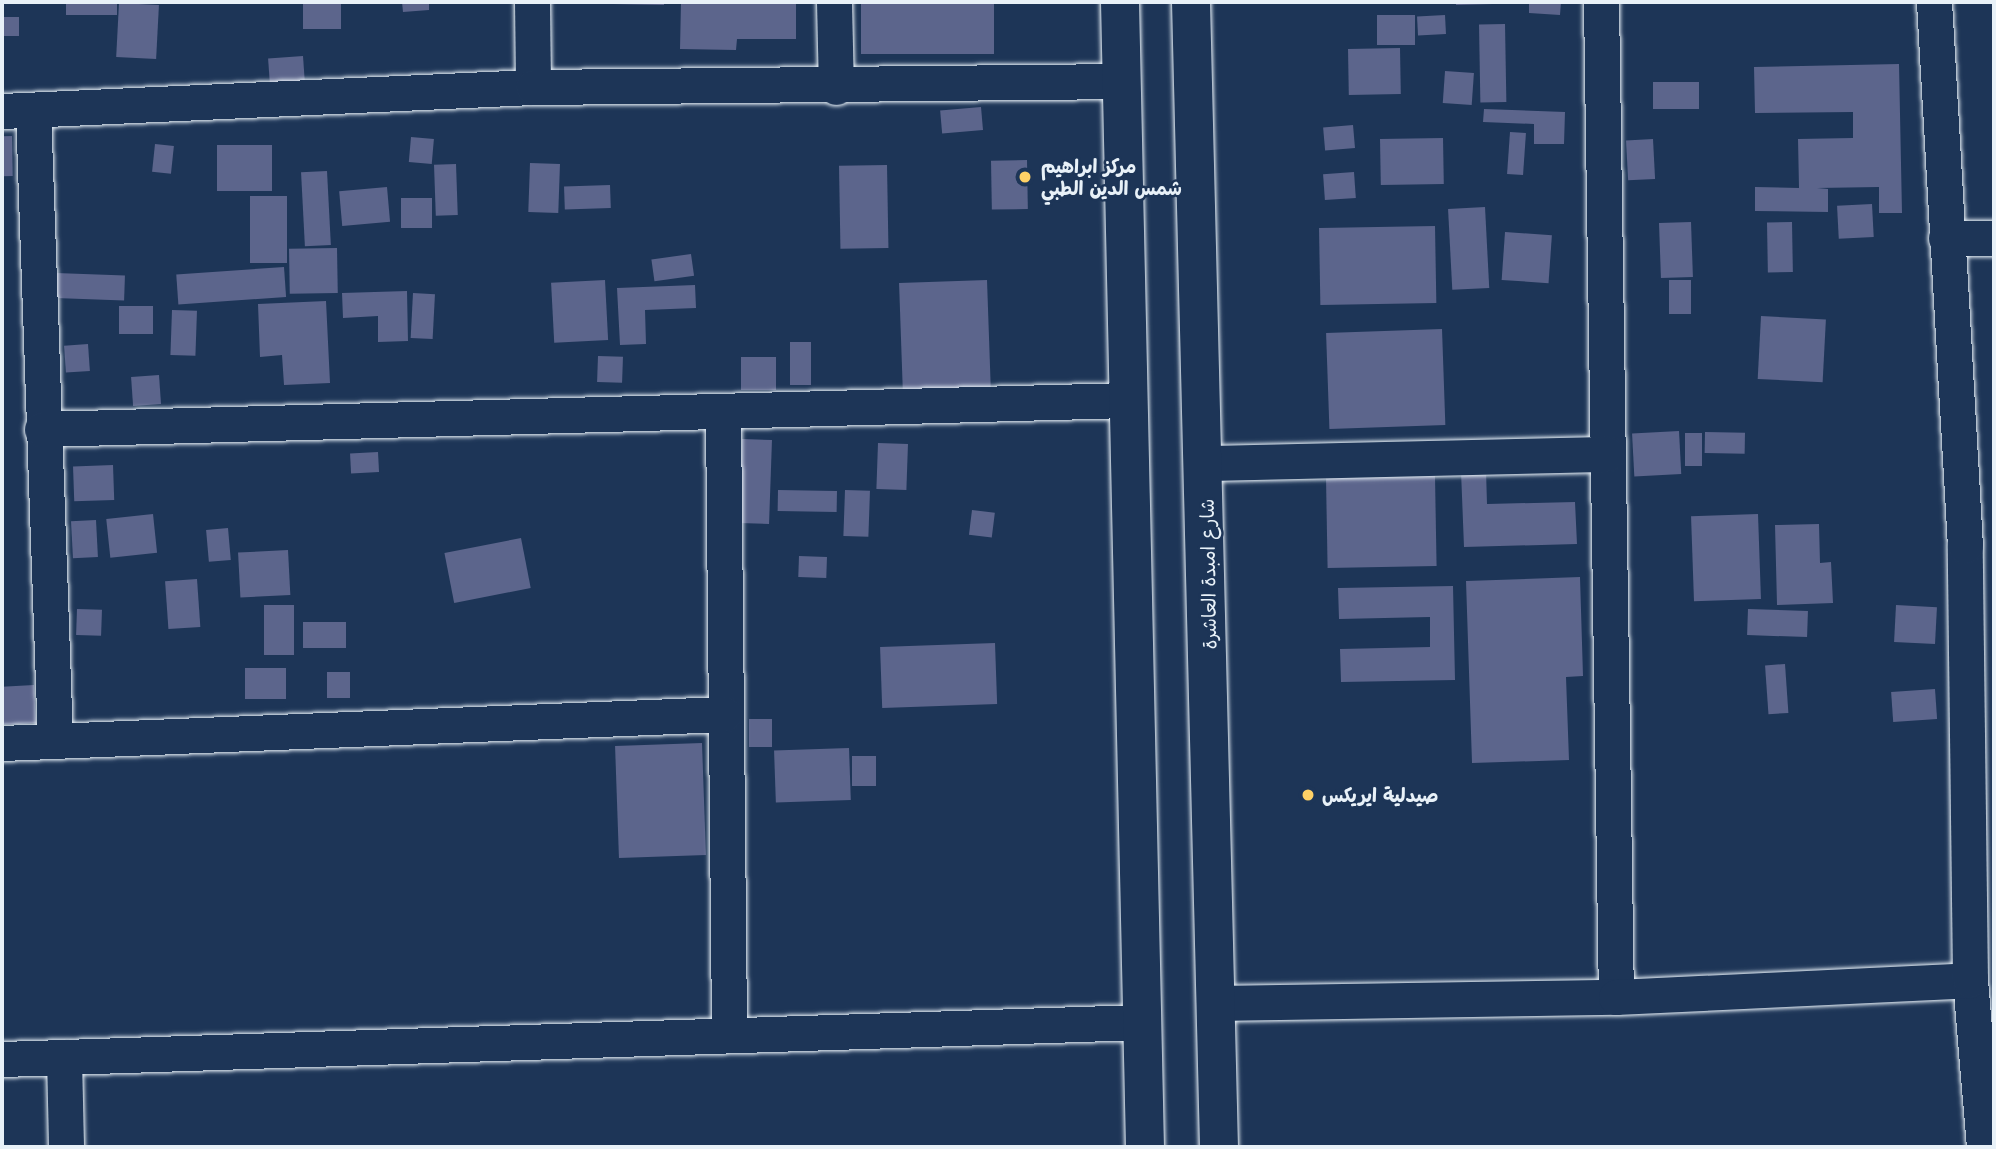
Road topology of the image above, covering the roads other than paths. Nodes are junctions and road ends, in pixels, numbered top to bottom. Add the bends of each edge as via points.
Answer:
1 (532, 2) edge
2 (834, 2) edge
3 (1120, 2) edge
4 (1191, 2) edge
5 (1601, 2) edge
6 (1934, 2) edge
7 (1122, 81) junction
8 (533, 87) junction
9 (836, 87) junction
10 (17, 110) edge
11 (1946, 238) junction
12 (1994, 238) edge
13 (1129, 400) junction
14 (723, 415) junction
15 (42, 429) junction
16 (1606, 454) junction
17 (1206, 463) junction
18 (724, 714) junction
19 (55, 740) junction
20 (2, 743) edge
21 (1970, 980) junction
22 (1616, 997) junction
23 (1215, 1003) junction
24 (1141, 1022) junction
25 (729, 1034) junction
26 (64, 1057) junction
27 (2, 1059) edge
28 (66, 1147) edge
29 (1145, 1147) edge
30 (1219, 1147) edge
31 (1984, 1147) edge

1 - 8 street
2 - 9 street
3 - 7 main road
4 - 17 main road, شارع امبدة العاشرة
5 - 16 street
6 - 11 street
7 - 9 street
7 - 13 main road
8 - 9 street
8 - 10 street
10 - 15 street
11 - 12 street
11 - 21 street via 1965,546
13 - 14 street
13 - 24 main road
14 - 15 street
14 - 18 street
15 - 19 street
16 - 17 street
16 - 22 street
17 - 23 main road, شارع امبدة العاشرة
18 - 19 street
18 - 25 street
19 - 20 street
21 - 22 street
21 - 31 street
22 - 23 street
23 - 30 main road, شارع امبدة العاشرة
24 - 25 street
24 - 29 main road
25 - 26 street
26 - 27 street
26 - 28 street

